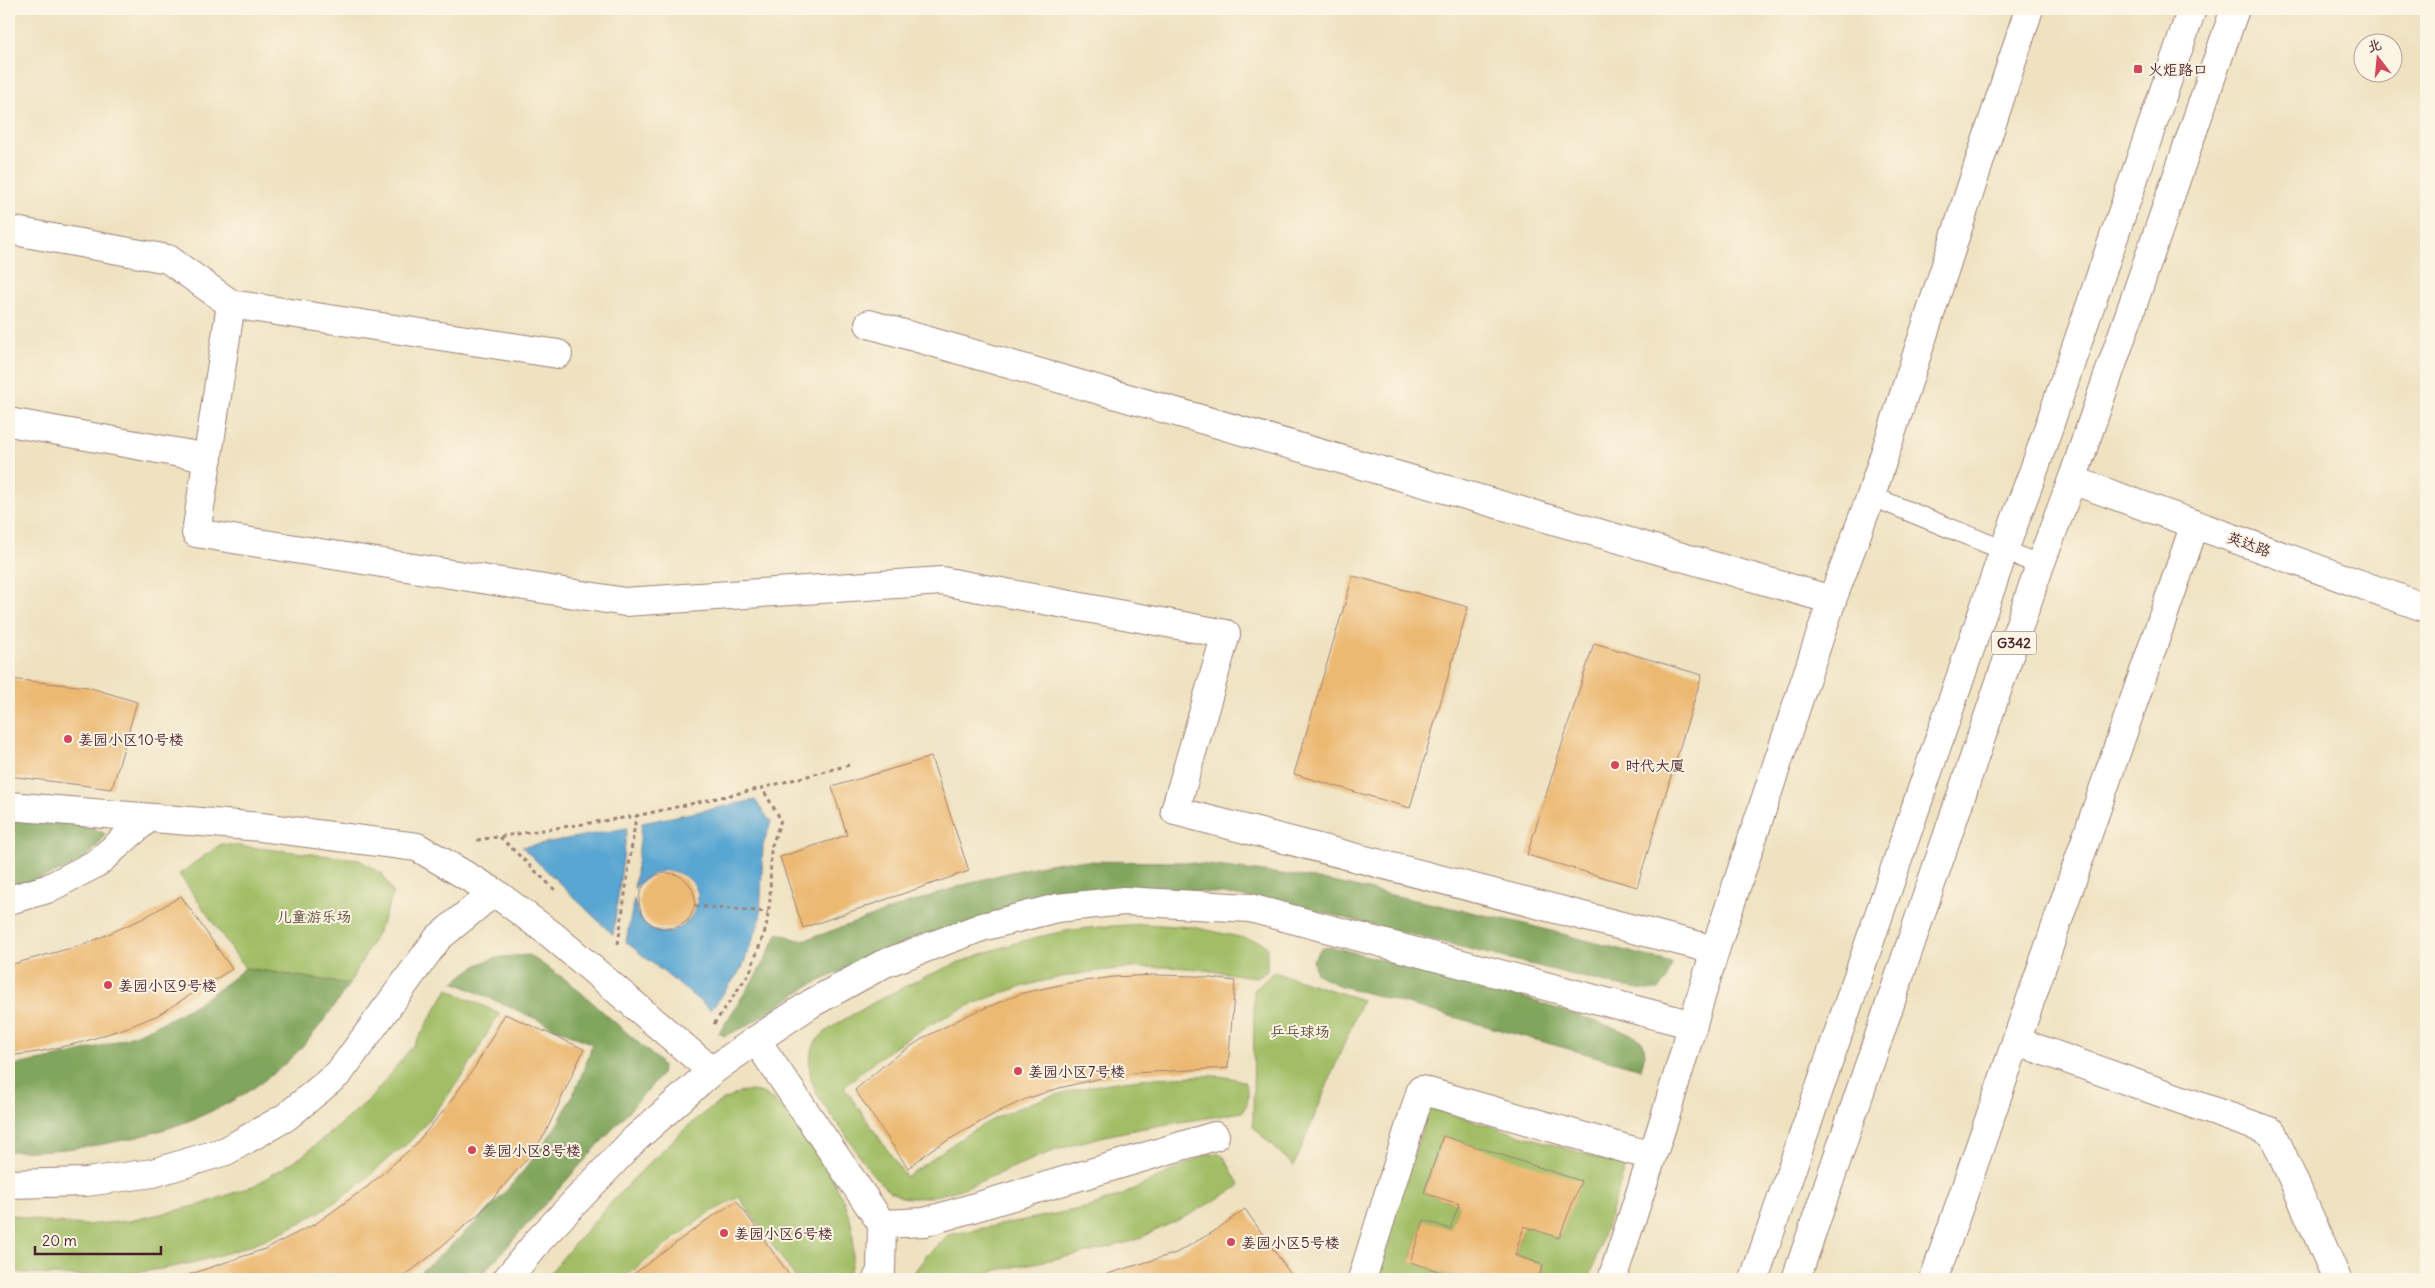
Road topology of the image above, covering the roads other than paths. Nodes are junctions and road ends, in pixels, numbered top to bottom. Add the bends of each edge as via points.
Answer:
1 (2029, 9) edge
2 (2192, 9) edge
3 (2235, 9) edge
4 (9, 230) edge
5 (231, 304) junction
6 (869, 324) dead end
7 (558, 354) dead end
8 (9, 422) edge
9 (208, 458) junction
10 (2072, 480) junction
11 (1871, 496) junction
12 (2195, 524) junction
13 (2004, 550) junction
14 (2040, 565) junction
15 (1832, 600) junction
16 (2426, 608) edge
17 (9, 806) edge
18 (147, 819) junction
19 (494, 892) junction
20 (9, 900) edge
21 (1715, 950) junction
22 (1693, 1025) junction
23 (756, 1040) junction
24 (2016, 1041) junction
25 (712, 1071) junction
26 (1215, 1136) dead end
27 (1651, 1156) junction
28 (9, 1184) edge
29 (882, 1224) junction
30 (508, 1279) edge
31 (878, 1279) edge
32 (1362, 1279) edge
33 (1612, 1279) edge
34 (1754, 1279) edge
35 (1796, 1279) edge
36 (1934, 1279) edge
37 (2337, 1279) edge

1 - 11 main road
2 - 13 main road, G342
3 - 10 main road, G342
4 - 5 main road via 168,259
5 - 7 main road
5 - 9 main road
6 - 15 main road
8 - 9 main road
9 - 21 main road via 196,533 625,602 942,580 1226,634 1175,811
10 - 12 main road, 英达路
10 - 14 main road, G342
11 - 13 lane
11 - 15 main road
12 - 16 main road, 英达路
12 - 24 main road
13 - 14 lane
13 - 34 main road, G342
14 - 35 main road, G342
15 - 21 main road
17 - 18 main road
18 - 19 main road via 262,827 417,847
18 - 20 main road via 97,863 47,888
19 - 25 main road via 595,971
19 - 28 main road via 438,938 339,1074 286,1117 226,1151 153,1173 86,1182
21 - 22 main road
22 - 23 main road via 1250,908 1124,901 1057,908 982,927 883,964 812,1003
22 - 27 main road
23 - 25 main road
23 - 29 main road
24 - 36 main road
24 - 37 main road via 2272,1132
25 - 30 main road via 635,1139 539,1240
26 - 29 main road via 925,1222
27 - 32 main road via 1421,1090
27 - 33 main road
29 - 31 main road

